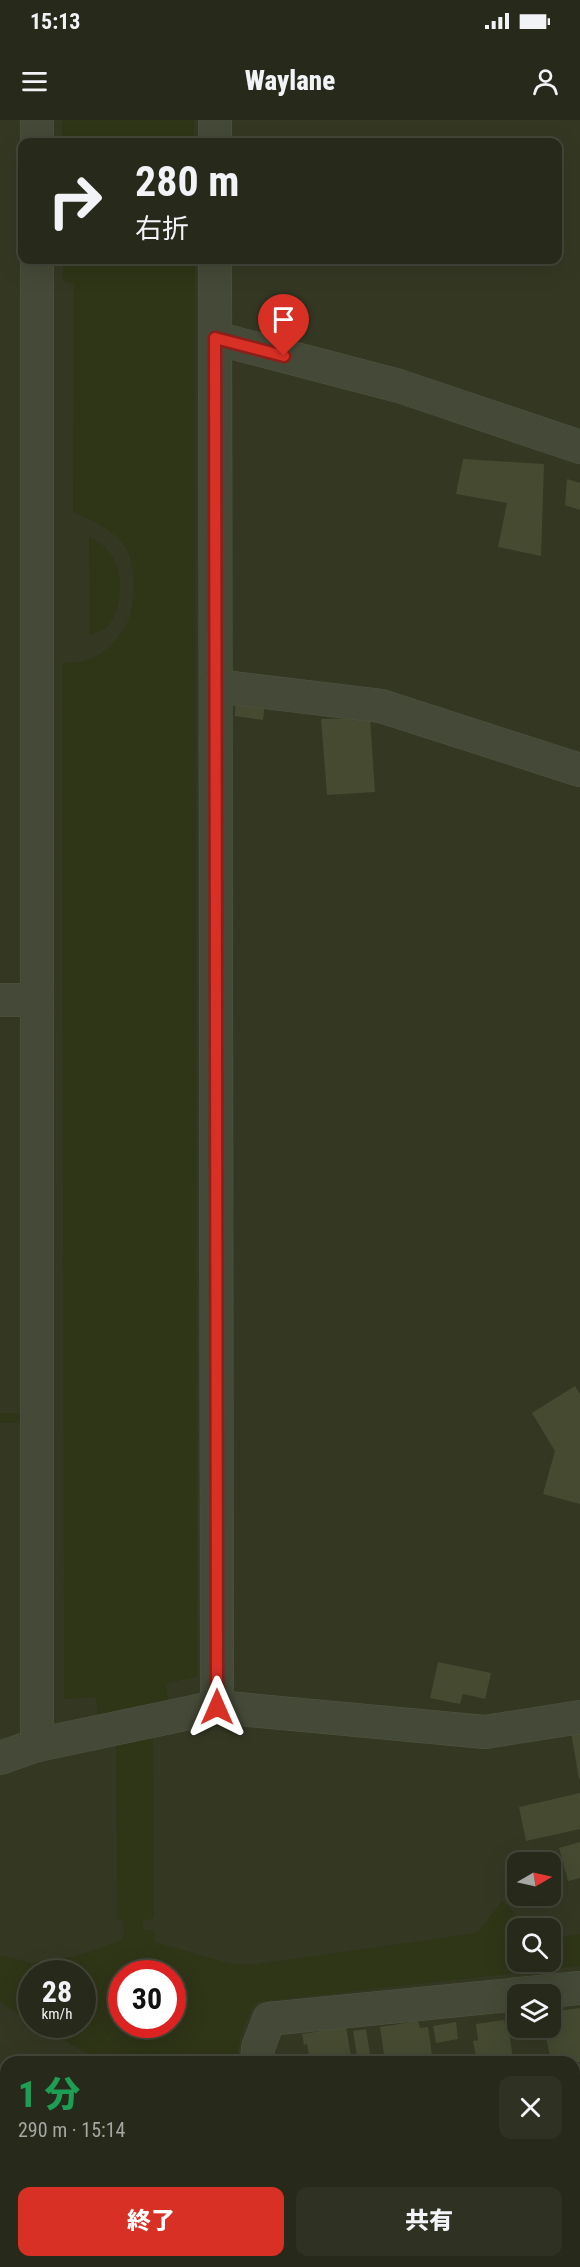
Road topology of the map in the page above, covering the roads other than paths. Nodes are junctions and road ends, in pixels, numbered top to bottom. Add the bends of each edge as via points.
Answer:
1 (37, 120) edge
2 (216, 120) edge
3 (37, 138) edge
4 (215, 138) edge
5 (37, 264) edge
6 (215, 264) edge
7 (215, 338) junction
8 (580, 447) edge
9 (216, 686) junction
10 (580, 770) edge
11 (0, 1000) edge
12 (37, 1000) junction
13 (217, 1707) junction
14 (580, 1718) edge
15 (37, 1745) junction
16 (0, 1758) edge
17 (580, 1988) edge
18 (257, 2056) edge

1 - 3 street
2 - 4 street
5 - 12 street
6 - 7 street
7 - 8 street via 399,386
7 - 9 street
9 - 10 street via 381,706
9 - 13 street
11 - 12 street
12 - 15 street
13 - 14 street via 485,1732
13 - 15 street
15 - 16 street
17 - 18 street via 269,2019

